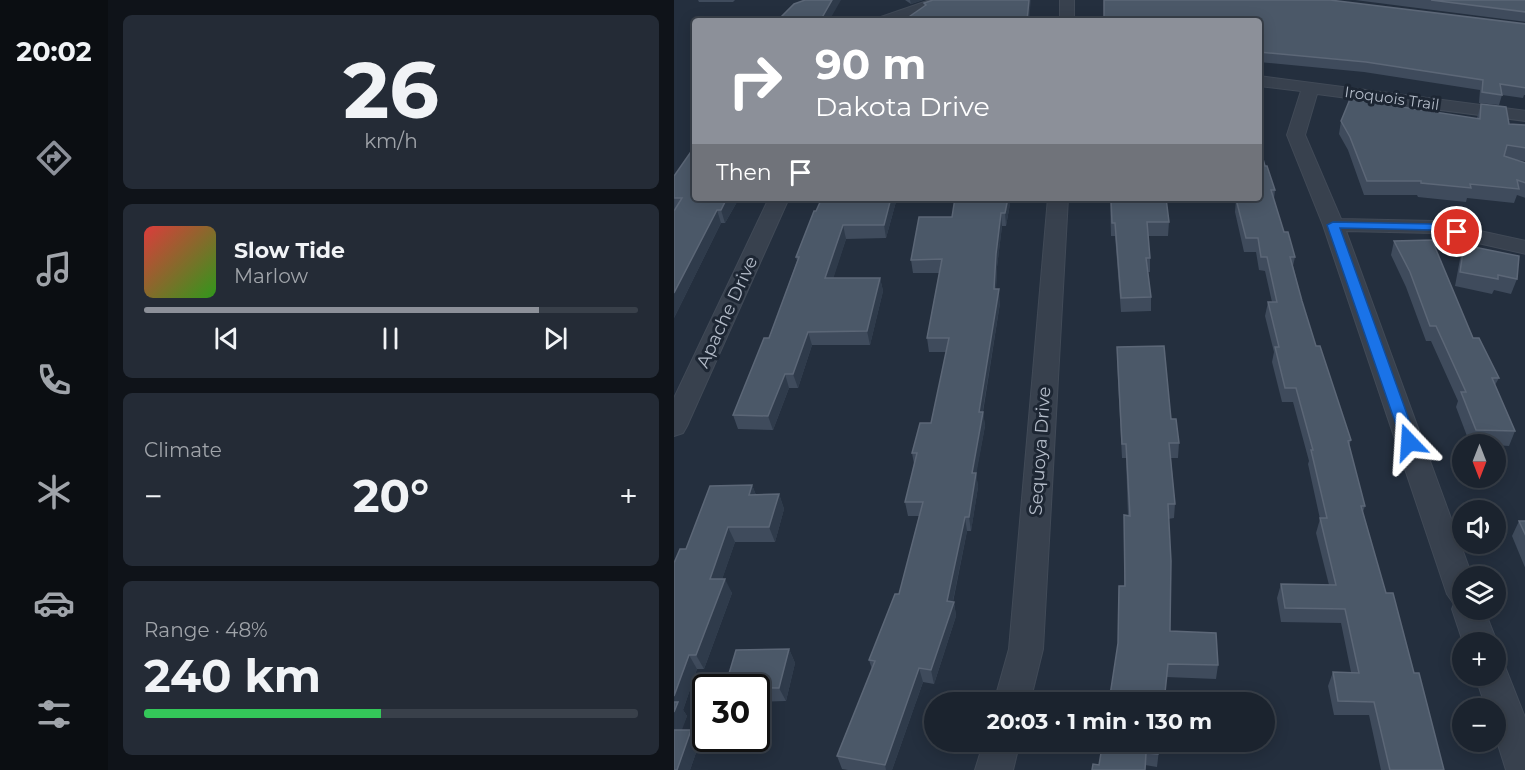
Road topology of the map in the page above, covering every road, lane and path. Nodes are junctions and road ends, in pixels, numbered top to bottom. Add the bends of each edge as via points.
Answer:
1 (946, 0) edge
2 (1067, 0) edge
3 (890, 18) edge
4 (1067, 18) edge
5 (1262, 81) edge
6 (1311, 86) junction
7 (1526, 116) edge
8 (778, 201) edge
9 (1058, 201) edge
10 (1333, 225) junction
11 (1526, 248) edge
12 (674, 426) edge
13 (1453, 566) edge
14 (1496, 686) edge
15 (1015, 692) edge
16 (999, 752) edge
17 (994, 770) edge
18 (1525, 770) edge

1 - 3 street
2 - 4 street
5 - 6 street, Iroquois Trail
6 - 7 street, Iroquois Trail
6 - 10 street via 1296,135
8 - 12 street, Apache Drive
9 - 15 street, Sequoya Drive via 1026,649
10 - 11 street via 1434,227
10 - 13 street
14 - 18 street
16 - 17 street

